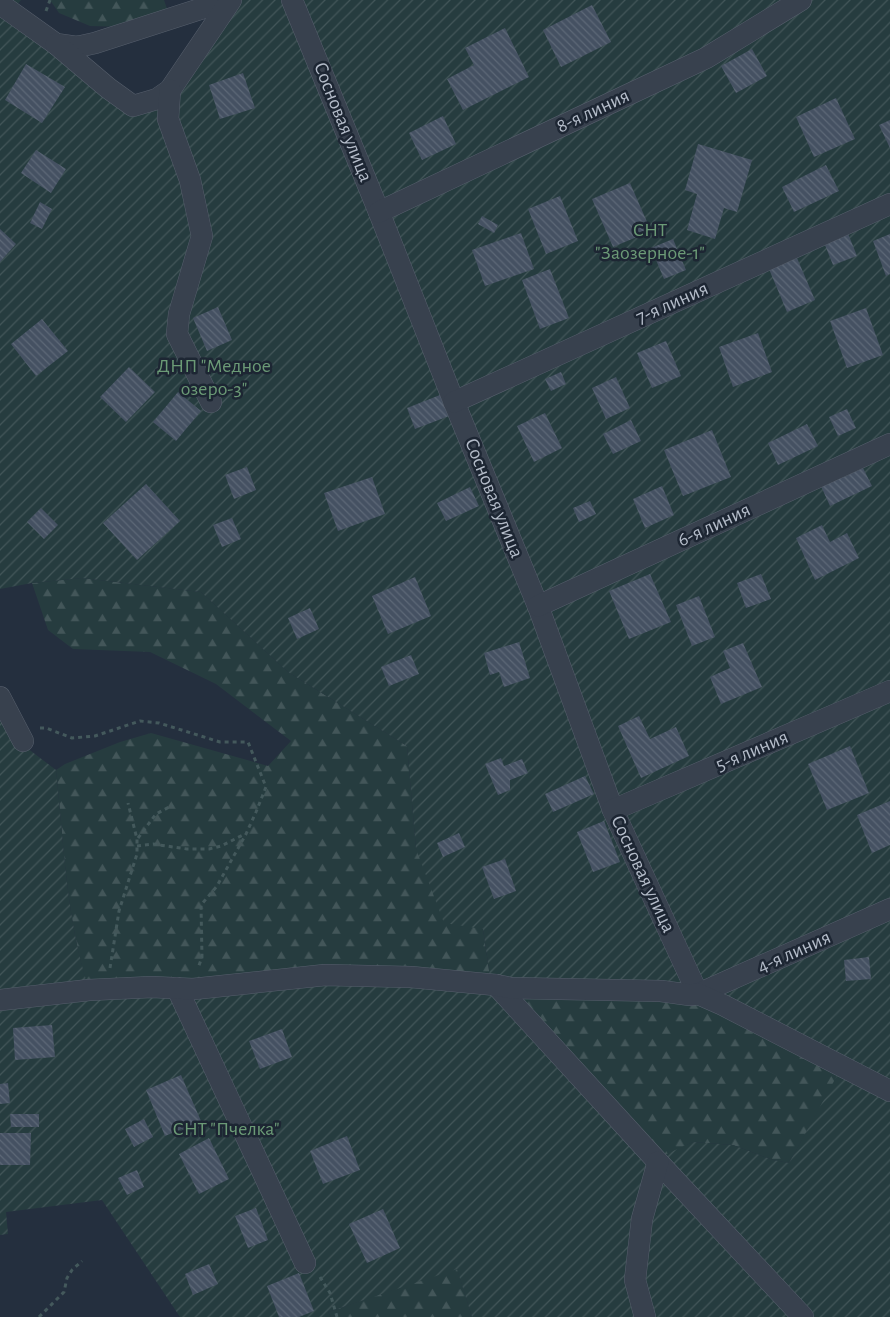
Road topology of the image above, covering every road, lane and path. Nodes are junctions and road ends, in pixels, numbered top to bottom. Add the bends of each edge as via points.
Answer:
1 (230, 0) edge
2 (802, 0) edge
3 (295, 1) edge
4 (0, 4) edge
5 (56, 44) junction
6 (170, 90) junction
7 (890, 204) edge
8 (379, 212) junction
9 (211, 402) dead end
10 (454, 402) junction
11 (890, 444) edge
12 (538, 606) junction
13 (890, 691) edge
14 (0, 697) edge
15 (11, 718) junction
16 (23, 741) dead end
17 (128, 803) dead end
18 (173, 804) dead end
19 (613, 810) junction
20 (246, 834) junction
21 (137, 839) junction
22 (137, 846) junction
23 (890, 909) edge
24 (197, 972) dead end
25 (496, 985) junction
26 (177, 988) junction
27 (110, 989) junction
28 (698, 994) junction
29 (0, 1000) edge
30 (890, 1091) edge
31 (658, 1162) junction
32 (82, 1261) dead end
33 (305, 1263) joint
34 (39, 1317) edge
35 (338, 1317) edge
36 (645, 1317) edge
37 (803, 1317) edge

1 - 5 street via 95,43 77,47
1 - 6 street
2 - 8 street, 8-я линия via 706,58
3 - 8 street, Сосновая улица
4 - 5 street
5 - 6 street via 133,106 157,99
6 - 9 street via 168,119 190,180 202,236 179,314 177,334
7 - 10 street, 7-я линия
8 - 10 street, Сосновая улица
10 - 12 street, Сосновая улица
11 - 12 street, 6-я линия
12 - 19 street, Сосновая улица
13 - 19 street, 5-я линия
14 - 15 street
15 - 16 street
15 - 20 path via 72,738 95,736 140,721 159,723 220,742 248,742 266,787
17 - 21 path
18 - 21 path via 156,814
19 - 28 street, Сосновая улица
20 - 22 path via 209,849 153,844
20 - 24 path via 217,886 201,905 202,958
21 - 22 path
22 - 27 path via 120,911 110,964
23 - 28 street, 4-я линия
25 - 26 street via 325,975
25 - 28 street
25 - 31 street
26 - 27 street
26 - 33 street
27 - 29 street
28 - 30 street
31 - 36 street via 642,1219 635,1280
31 - 37 street
32 - 34 path via 67,1278 64,1292
33 - 35 path via 317,1271 330,1293

